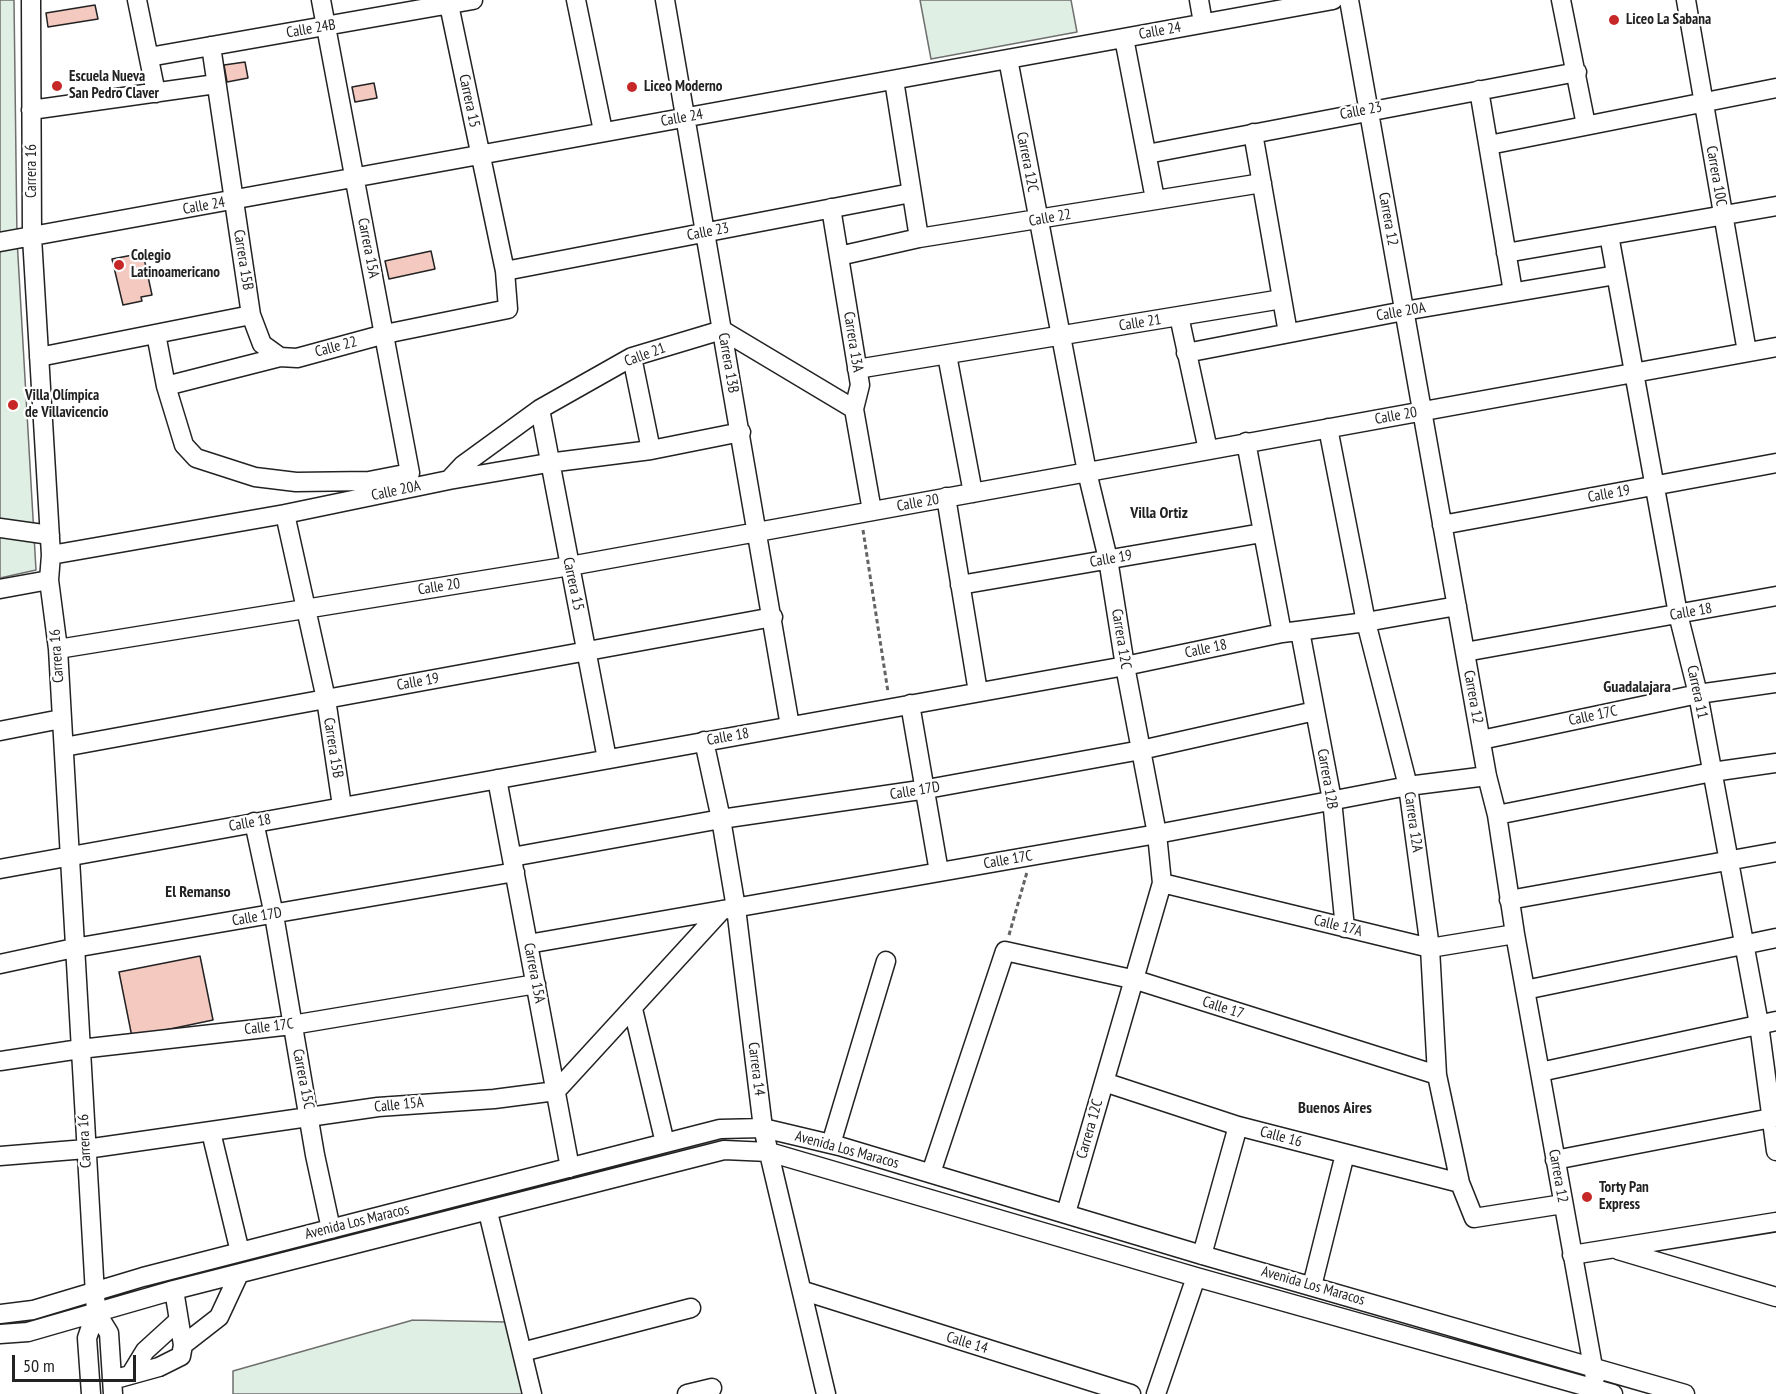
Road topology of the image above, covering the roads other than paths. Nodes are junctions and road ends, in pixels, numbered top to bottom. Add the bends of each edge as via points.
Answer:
1 (31, 0) edge
2 (137, 0) edge
3 (321, 0) edge
4 (473, 0) edge
5 (576, 0) edge
6 (665, 0) edge
7 (1199, 0) edge
8 (1332, 0) edge
9 (1348, 0) edge
10 (1561, 0) edge
11 (1686, 0) edge
12 (448, 3) edge
13 (1203, 23) junction
14 (326, 26) junction
15 (1124, 38) junction
16 (211, 46) junction
17 (149, 57) junction
18 (1008, 59) junction
19 (1577, 72) junction
20 (894, 80) junction
21 (216, 84) junction
22 (1776, 88) edge
23 (1479, 90) junction
24 (156, 93) junction
25 (1703, 102) junction
26 (1368, 109) junction
27 (32, 110) junction
28 (685, 118) junction
29 (1586, 125) junction
30 (603, 131) junction
31 (1253, 133) junction
32 (1489, 145) junction
33 (1147, 154) junction
34 (480, 155) junction
35 (354, 178) junction
36 (1262, 183) junction
37 (912, 193) junction
38 (1155, 199) junction
39 (234, 200) junction
40 (1776, 206) edge
41 (831, 208) junction
42 (1723, 216) junction
43 (1038, 220) junction
44 (705, 232) junction
45 (1609, 235) junction
46 (32, 237) junction
47 (919, 238) junction
48 (0, 242) edge
49 (1506, 253) junction
50 (839, 256) junction
51 (505, 271) junction
52 (1616, 275) junction
53 (1513, 292) junction
54 (1282, 299) junction
55 (508, 309) joint
56 (1404, 311) junction
57 (251, 315) junction
58 (1179, 316) junction
59 (722, 330) junction
60 (1288, 333) junction
61 (156, 334) junction
62 (385, 334) junction
63 (1061, 336) junction
64 (1776, 347) edge
65 (1747, 352) junction
66 (1186, 353) junction
67 (947, 356) junction
68 (39, 357) junction
69 (280, 357) junction
70 (632, 357) junction
71 (856, 369) junction
72 (1634, 373) junction
73 (166, 386) junction
74 (540, 409) junction
75 (854, 409) junction
76 (1422, 411) junction
77 (1328, 428) junction
78 (741, 432) junction
79 (1246, 442) junction
80 (651, 450) junction
81 (1208, 450) junction
82 (548, 462) junction
83 (1776, 463) edge
84 (1087, 472) junction
85 (410, 473) junction
86 (449, 480) junction
87 (431, 484) junction
88 (1655, 486) junction
89 (973, 493) junction
90 (946, 497) junction
91 (866, 512) junction
92 (285, 514) junction
93 (1442, 525) junction
94 (757, 532) junction
95 (1262, 533) junction
96 (3, 534) edge
97 (50, 536) junction
98 (51, 555) junction
99 (1108, 559) junction
100 (570, 566) junction
101 (49, 580) junction
102 (960, 585) junction
103 (0, 590) edge
104 (1776, 596) edge
105 (1457, 606) junction
106 (304, 608) junction
107 (1678, 614) junction
108 (772, 618) junction
109 (1366, 622) junction
110 (1291, 632) junction
111 (58, 649) junction
112 (588, 652) junction
113 (1465, 652) junction
114 (1125, 666) junction
115 (1776, 683) edge
116 (978, 692) junction
117 (1698, 694) junction
118 (326, 699) junction
119 (910, 704) junction
120 (1315, 711) junction
121 (61, 719) junction
122 (790, 726) junction
123 (0, 731) edge
124 (1480, 740) junction
125 (704, 741) junction
126 (64, 747) junction
127 (1141, 750) junction
128 (607, 759) junction
129 (1776, 763) edge
130 (1712, 772) junction
131 (1487, 776) junction
132 (497, 779) junction
133 (1408, 786) junction
134 (927, 789) junction
135 (1332, 800) junction
136 (342, 807) junction
137 (1497, 815) junction
138 (721, 819) junction
139 (254, 822) junction
140 (1157, 834) junction
141 (1776, 852) edge
142 (69, 856) junction
143 (1727, 862) junction
144 (513, 865) junction
145 (0, 869) edge
146 (939, 872) junction
147 (1162, 883) junction
148 (1509, 900) junction
149 (729, 909) junction
150 (274, 915) junction
151 (1345, 928) junction
152 (1515, 934) junction
153 (1776, 938) edge
154 (528, 944) junction
155 (1743, 944) junction
156 (74, 948) junction
157 (1430, 948) junction
158 (886, 961) dead end
159 (0, 964) edge
160 (1136, 980) junction
161 (536, 984) junction
162 (1525, 990) junction
163 (633, 1009) junction
164 (1767, 1022) edge
165 (292, 1025) junction
166 (80, 1049) junction
167 (0, 1061) edge
168 (1540, 1072) junction
169 (1437, 1075) junction
170 (1104, 1082) junction
171 (555, 1091) junction
172 (1773, 1117) edge
173 (310, 1118) junction
174 (1238, 1126) junction
175 (763, 1128) junction
176 (211, 1132) junction
177 (665, 1143) junction
178 (831, 1144) junction
179 (86, 1149) junction
180 (1776, 1151) edge
181 (769, 1152) junction
182 (1345, 1154) junction
183 (0, 1156) edge
184 (1556, 1160) junction
185 (570, 1168) junction
186 (931, 1173) junction
187 (1460, 1182) junction
188 (1563, 1204) junction
189 (489, 1212) junction
190 (1066, 1213) junction
191 (1776, 1222) edge
192 (331, 1229) junction
193 (1613, 1249) junction
194 (240, 1252) junction
195 (1202, 1255) junction
196 (1572, 1255) junction
197 (239, 1274) junction
198 (1196, 1277) junction
199 (1312, 1286) junction
200 (174, 1290) junction
201 (94, 1291) junction
202 (804, 1291) junction
203 (1776, 1297) edge
204 (691, 1308) dead end
205 (96, 1312) junction
206 (0, 1314) edge
207 (180, 1320) junction
208 (0, 1334) edge
209 (183, 1345) junction
210 (522, 1352) junction
211 (1593, 1369) junction
212 (131, 1374) junction
213 (112, 1387) edge
214 (712, 1388) dead end
215 (1603, 1393) edge
216 (91, 1394) edge
217 (532, 1394) edge
218 (687, 1394) edge
219 (826, 1394) edge
220 (1131, 1394) edge
221 (1156, 1394) edge
222 (1686, 1394) edge

1 - 27 street, Carrera 16
2 - 17 street
3 - 14 street, Carrera 15A
4 - 12 street, Calle 24B
5 - 30 street
6 - 28 street, Carrera 13B
7 - 13 street
8 - 13 street, Calle 24
9 - 26 street, Carrera 12
10 - 19 street
11 - 25 street, Carrera 10C
12 - 14 street, Calle 24B
12 - 34 street, Carrera 15
13 - 15 street, Calle 24
14 - 16 street, Calle 24B
14 - 35 street, Carrera 15A
15 - 18 street, Calle 24
15 - 33 street
16 - 17 street, Calle 24B
16 - 21 street, Carrera 15B
17 - 24 street
18 - 20 street, Calle 24
18 - 43 street, Carrera 12C
19 - 23 street, Calle 23
19 - 29 street
20 - 28 street, Calle 24
20 - 37 street
21 - 24 street
21 - 39 street, Carrera 15B
22 - 25 street
23 - 26 street, Calle 23
23 - 32 street
24 - 27 street
25 - 29 street
25 - 42 street, Carrera 10C
26 - 31 street, Calle 23
26 - 56 street, Carrera 12
27 - 46 street, Carrera 16
28 - 30 street, Calle 24
28 - 44 street, Carrera 13B
29 - 32 street
30 - 34 street, Calle 24
31 - 33 street, Calle 23
31 - 36 street
32 - 49 street
33 - 38 street
34 - 35 street, Calle 24
34 - 51 street, Carrera 15
35 - 39 street, Calle 24
35 - 62 street, Carrera 15A
36 - 38 street, Calle 22
36 - 54 street
37 - 41 street, Calle 23
37 - 47 street
38 - 43 street, Calle 22
39 - 46 street, Calle 24
39 - 57 street, Carrera 15B
40 - 42 street
41 - 44 street, Calle 23
41 - 50 street, Carrera 13A
42 - 45 street
42 - 65 street, Carrera 10C
43 - 47 street, Calle 22
43 - 63 street, Carrera 12C
44 - 51 street, Calle 23
44 - 59 street, Carrera 13B
45 - 49 street
45 - 52 street, Carrera 11
46 - 48 street, Calle 24
46 - 68 street, Carrera 16
47 - 50 street, Calle 22
49 - 53 street
50 - 71 street, Carrera 13A
51 - 55 street, Carrera 15
52 - 53 street, Calle 20A
52 - 72 street, Carrera 11
53 - 56 street, Calle 20A
54 - 58 street, Calle 21
54 - 60 street
55 - 62 street, Calle 22
56 - 60 street, Calle 20A
56 - 76 street, Carrera 12
57 - 61 street
57 - 69 street, Carrera 15B via 262,344
58 - 63 street, Calle 21
58 - 66 street
59 - 70 street, Calle 21
59 - 75 street
59 - 78 street, Carrera 13B
60 - 66 street, Calle 20A
61 - 68 street
61 - 73 street
62 - 69 street, Calle 22 via 297,358
62 - 85 street, Carrera 15A
63 - 67 street, Calle 21
63 - 84 street, Carrera 12C
64 - 65 street, Calle 20
65 - 72 street, Calle 20
66 - 81 street
67 - 71 street, Calle 21
67 - 89 street
68 - 97 street, Carrera 16
69 - 73 street, Calle 22
70 - 74 street, Calle 21
70 - 80 street
71 - 75 street, Carrera 13A via 860,386
72 - 76 street, Calle 20
72 - 88 street, Carrera 11
73 - 85 street via 184,445 196,458 215,465 276,480 344,483
74 - 82 street, Carrera 15
74 - 86 street, Calle 21 via 463,465
75 - 91 street, Carrera 13A
76 - 77 street, Calle 20
76 - 93 street, Carrera 12
77 - 79 street, Calle 20
77 - 109 street, Carrera 12A
78 - 80 street, Calle 20A
78 - 94 street, Carrera 13B
79 - 81 street, Calle 20
79 - 95 street, Carrera 12B
80 - 82 street, Calle 20A
81 - 84 street, Calle 20
82 - 86 street, Calle 20A
82 - 100 street, Carrera 15
83 - 88 street, Calle 19
84 - 89 street, Calle 20
84 - 99 street, Carrera 12C
85 - 87 street
86 - 87 street, Calle 20A
87 - 92 street, Calle 20A
88 - 93 street, Calle 19
88 - 107 street, Carrera 11
89 - 90 street, Calle 20
90 - 91 street, Calle 20
90 - 102 street
91 - 94 street, Calle 20
92 - 98 street, Calle 20A
92 - 106 street, Carrera 15B
93 - 105 street, Carrera 12
94 - 100 street, Calle 20
94 - 108 street, Carrera 13B
95 - 99 street, Calle 19
95 - 110 street, Carrera 12B
96 - 97 street
97 - 98 street, Carrera 16
98 - 101 street, Carrera 16
99 - 102 street, Calle 19
99 - 114 street, Carrera 12C
100 - 106 street, Calle 20
100 - 112 street, Carrera 15
101 - 103 street
101 - 111 street, Carrera 16
102 - 116 street
104 - 107 street, Calle 18
105 - 109 street, Calle 18
105 - 113 street, Carrera 12
106 - 111 street, Calle 20
106 - 118 street, Carrera 15B
107 - 113 street, Calle 18
107 - 117 street, Carrera 11
108 - 112 street, Calle 19
108 - 122 street, Carrera 13B
109 - 110 street, Calle 18
109 - 133 street, Carrera 12A
110 - 114 street, Calle 18
110 - 120 street, Carrera 12B
111 - 121 street, Carrera 16
112 - 118 street, Calle 19
112 - 128 street, Carrera 15
113 - 124 street, Carrera 12
114 - 116 street, Calle 18
114 - 127 street, Carrera 12C
115 - 117 street, Calle 17C
116 - 119 street, Calle 18
117 - 124 street, Calle 17C
117 - 130 street, Carrera 11
118 - 126 street, Calle 19
118 - 136 street, Carrera 15B
119 - 122 street, Calle 18
119 - 134 street
120 - 127 street, Calle 17D
120 - 135 street, Carrera 12B
121 - 123 street
121 - 126 street, Carrera 16
122 - 125 street, Calle 18
124 - 131 street, Carrera 12
125 - 128 street, Calle 18
125 - 138 street, Carrera 14
126 - 142 street, Carrera 16
127 - 134 street, Calle 17D
127 - 140 street, Carrera 12C
128 - 132 street, Calle 18
129 - 130 street
130 - 137 street
130 - 143 street, Carrera 11
131 - 133 street, Calle 17C
131 - 137 street, Carrera 12
132 - 136 street, Calle 18
132 - 144 street, Carrera 15A
133 - 135 street, Calle 17C
133 - 157 street, Carrera 12A
134 - 138 street, Calle 17D
134 - 146 street
135 - 140 street, Calle 17C
135 - 151 street, Carrera 12B
136 - 139 street, Calle 18
137 - 148 street, Carrera 12
138 - 144 street, Calle 17D
138 - 149 street, Carrera 14
139 - 142 street, Calle 18
139 - 150 street, Carrera 15C
140 - 146 street, Calle 17C
140 - 147 street, Carrera 12C
141 - 143 street
142 - 145 street, Calle 18
142 - 156 street, Carrera 16
143 - 148 street
143 - 155 street, Carrera 11
144 - 150 street, Calle 17D
144 - 154 street, Carrera 15A
146 - 149 street, Calle 17C
147 - 151 street, Calle 17A
147 - 160 street, Carrera 12C
148 - 152 street, Carrera 12
149 - 154 street, Calle 17C
149 - 163 street
149 - 175 street, Carrera 14
150 - 156 street, Calle 17D
150 - 165 street, Carrera 15C
151 - 157 street, Calle 17A
152 - 157 street, Calle 17A
152 - 162 street, Carrera 12
153 - 155 street
154 - 161 street, Carrera 15A
155 - 162 street
155 - 164 street, Carrera 11
156 - 159 street, Calle 17D
156 - 166 street, Carrera 16
157 - 169 street, Carrera 12A
158 - 178 street
160 - 169 street, Calle 17
160 - 170 street, Carrera 12C
160 - 186 street, Calle 17 via 1005,951
161 - 165 street, Calle 17C
161 - 171 street, Carrera 15A
162 - 168 street, Carrera 12
163 - 171 street
163 - 177 street
164 - 168 street
164 - 172 street, Carrera 11
165 - 166 street, Calle 17C
165 - 173 street, Carrera 15C
166 - 167 street, Calle 17C
166 - 179 street, Carrera 16
168 - 184 street, Carrera 12
169 - 187 street, Carrera 12A
170 - 174 street, Calle 16
170 - 190 street, Carrera 12C
171 - 173 street, Calle 15A via 378,1107
171 - 185 street, Carrera 15A
172 - 180 street, Carrera 11
172 - 184 street
173 - 176 street, Calle 15A
173 - 192 street, Carrera 15C
174 - 182 street, Calle 16
174 - 195 street
175 - 177 street, Avenida Los Maracos via 720,1129
175 - 178 street, Avenida Los Maracos
175 - 181 street, Carrera 14
176 - 179 street, Calle 15A
176 - 194 street
177 - 185 street, Avenida Los Maracos
178 - 186 street, Avenida Los Maracos
179 - 183 street, Calle 15A
179 - 201 street, Carrera 16
181 - 189 street, Avenida Los Maracos via 724,1150
181 - 198 street, Avenida Los Maracos
181 - 202 street, Carrera 14
182 - 187 street, Calle 16
182 - 199 street
184 - 188 street, Carrera 12
185 - 192 street, Avenida Los Maracos
186 - 190 street, Avenida Los Maracos
187 - 188 street, Carrera 12A via 1474,1218
188 - 196 street, Carrera 12
189 - 197 street, Avenida Los Maracos
189 - 210 street
190 - 195 street, Avenida Los Maracos
191 - 193 street
192 - 194 street, Avenida Los Maracos
193 - 196 street
193 - 203 street
194 - 201 street, Avenida Los Maracos
195 - 199 street, Avenida Los Maracos
196 - 211 street, Carrera 12
197 - 200 street, Avenida Los Maracos
197 - 209 street via 219,1317
198 - 215 street, Avenida Los Maracos
198 - 221 street
199 - 211 street, Avenida Los Maracos
200 - 205 street, Avenida Los Maracos
200 - 207 street
201 - 205 street, Carrera 16
201 - 206 street, Avenida Los Maracos via 33,1310
202 - 219 street, Carrera 14
202 - 220 street, Calle 14
204 - 210 street
205 - 208 street, Avenida Los Maracos via 28,1332
205 - 213 street, Carrera 16 via 109,1333
205 - 216 street, Carrera 16 via 87,1338
207 - 209 street
207 - 212 street via 144,1351
209 - 212 street via 181,1356 175,1361
210 - 217 street
211 - 215 street, Carrera 12
211 - 222 street, Avenida Los Maracos
212 - 213 street
214 - 218 street

